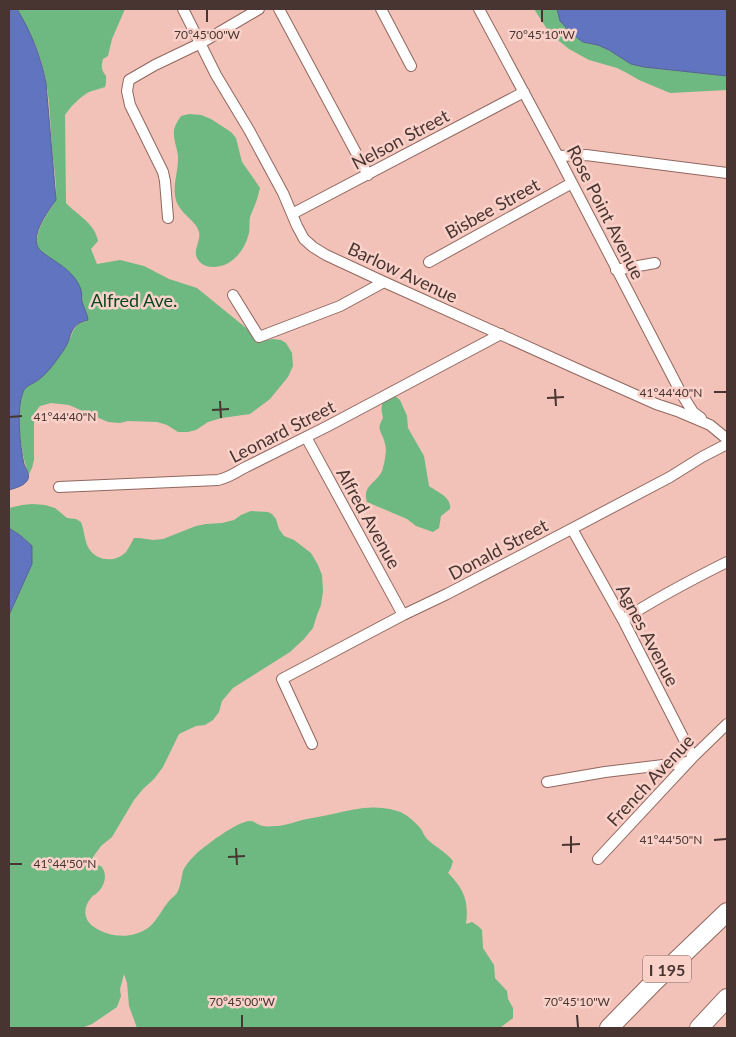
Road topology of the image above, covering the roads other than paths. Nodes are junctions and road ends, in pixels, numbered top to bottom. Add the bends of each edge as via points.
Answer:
1 (183, 9) edge
2 (259, 9) edge
3 (279, 9) edge
4 (381, 9) edge
5 (479, 9) edge
6 (201, 43) junction
7 (411, 66) dead end
8 (524, 92) junction
9 (558, 156) junction
10 (727, 173) edge
11 (368, 175) junction
12 (572, 183) junction
13 (292, 214) junction
14 (168, 218) dead end
15 (429, 262) dead end
16 (655, 262) dead end
17 (616, 270) junction
18 (384, 282) junction
19 (233, 294) dead end
20 (502, 334) junction
21 (710, 425) junction
22 (306, 437) junction
23 (727, 439) edge
24 (727, 444) edge
25 (59, 487) dead end
26 (572, 529) junction
27 (727, 562) edge
28 (403, 615) junction
29 (623, 620) junction
30 (727, 724) edge
31 (312, 744) dead end
32 (691, 760) junction
33 (547, 782) dead end
34 (598, 859) dead end
35 (727, 912) edge
36 (727, 998) edge
37 (609, 1028) edge
38 (699, 1028) edge

1 - 6 street, Barlow Avenue
2 - 6 street
3 - 11 street
4 - 7 street
5 - 8 street, Rose Point Avenue
6 - 13 street, Barlow Avenue
6 - 14 street via 129,80 130,105 163,172
8 - 9 street, Rose Point Avenue
8 - 11 street, Nelson Street
9 - 10 street via 586,155
9 - 12 street, Rose Point Avenue
11 - 13 street, Nelson Street
12 - 15 street, Bisbee Street
12 - 17 street, Rose Point Avenue
13 - 18 street, Barlow Avenue via 304,238 313,247
16 - 17 street
17 - 21 street, Rose Point Avenue via 680,394 693,412
18 - 19 street via 340,306 259,337
18 - 20 street, Barlow Avenue
20 - 21 street, Barlow Avenue
20 - 22 street, Leonard Street
21 - 23 street, Barlow Avenue
22 - 25 street, Leonard Street via 218,480
22 - 28 street, Alfred Avenue
24 - 26 street, Donald Street
26 - 28 street, Donald Street
26 - 29 street, Agnes Avenue
27 - 29 street via 671,590
28 - 31 street, Donald Street via 282,679
29 - 32 street, Agnes Avenue
30 - 32 street, French Avenue
32 - 33 street
32 - 34 street, French Avenue
35 - 37 highway, I 195
36 - 38 highway

